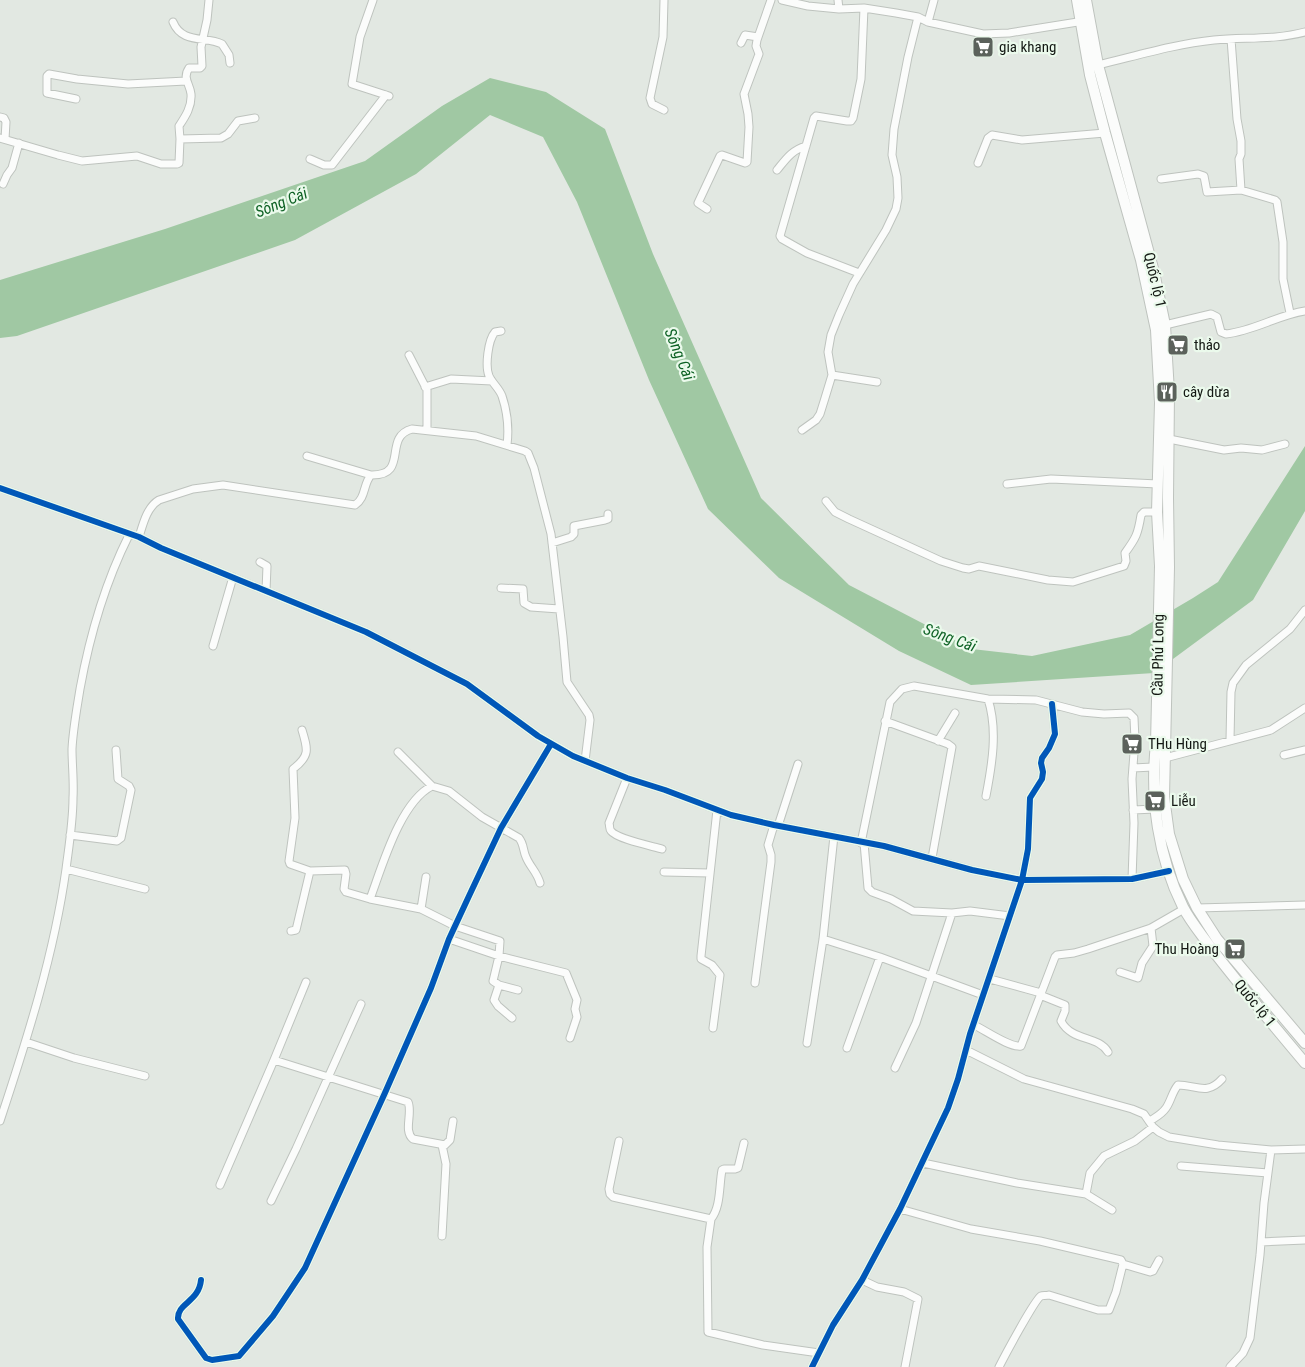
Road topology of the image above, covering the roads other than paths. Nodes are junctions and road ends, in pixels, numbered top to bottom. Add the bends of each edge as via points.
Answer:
1 (209, 0) edge
2 (373, 0) edge
3 (664, 0) edge
4 (771, 0) edge
5 (782, 0) edge
6 (838, 0) edge
7 (934, 0) edge
8 (1078, 0) edge
9 (1086, 0) edge
10 (864, 8) junction
11 (838, 9) junction
12 (918, 17) junction
13 (1085, 21) junction
14 (173, 22) dead end
15 (928, 22) junction
16 (1305, 32) edge
17 (758, 38) junction
18 (1231, 39) junction
19 (202, 40) junction
20 (741, 43) dead end
21 (230, 63) dead end
22 (1098, 65) junction
23 (186, 82) junction
24 (76, 99) dead end
25 (664, 110) dead end
26 (0, 117) edge
27 (255, 118) dead end
28 (1105, 133) junction
29 (2, 138) edge
30 (180, 139) junction
31 (19, 143) junction
32 (806, 146) junction
33 (310, 159) dead end
34 (978, 163) dead end
35 (777, 170) dead end
36 (1161, 179) dead end
37 (3, 184) dead end
38 (1241, 190) junction
39 (707, 209) dead end
40 (859, 273) junction
41 (1305, 311) edge
42 (1290, 313) junction
43 (1164, 325) junction
44 (501, 331) dead end
45 (409, 355) dead end
46 (832, 375) junction
47 (492, 381) junction
48 (877, 382) dead end
49 (425, 387) junction
50 (427, 430) junction
51 (802, 430) dead end
52 (1169, 438) junction
53 (1285, 444) dead end
54 (508, 445) junction
55 (307, 456) dead end
56 (371, 475) junction
57 (1007, 484) dead end
58 (1158, 484) junction
59 (0, 488) edge
60 (826, 501) dead end
61 (1157, 512) junction
62 (608, 514) dead end
63 (129, 535) junction
64 (139, 537) junction
65 (552, 543) junction
66 (260, 562) dead end
67 (1165, 567) junction
68 (233, 577) junction
69 (501, 588) dead end
70 (266, 591) junction
71 (560, 609) junction
72 (1305, 610) edge
73 (214, 646) dead end
74 (988, 699) junction
75 (1052, 704) junction
76 (1305, 708) edge
77 (955, 713) dead end
78 (885, 721) junction
79 (302, 730) dead end
80 (1230, 740) junction
81 (938, 741) junction
82 (1161, 743) junction
83 (550, 744) junction
84 (116, 750) dead end
85 (1305, 750) edge
86 (398, 752) dead end
87 (1284, 755) dead end
88 (1166, 758) junction
89 (585, 761) junction
90 (798, 764) dead end
91 (1153, 767) junction
92 (1133, 768) junction
93 (627, 778) junction
94 (432, 786) junction
95 (986, 796) dead end
96 (1155, 809) junction
97 (717, 810) junction
98 (1133, 810) junction
99 (776, 826) junction
100 (501, 828) junction
101 (70, 835) junction
102 (834, 836) junction
103 (863, 843) junction
104 (662, 850) dead end
105 (932, 858) junction
106 (66, 869) junction
107 (310, 871) junction
108 (1169, 871) junction
109 (664, 872) dead end
110 (710, 873) junction
111 (426, 877) dead end
112 (1132, 879) junction
113 (1022, 880) junction
114 (540, 883) dead end
115 (145, 889) dead end
116 (370, 899) junction
117 (1305, 905) edge
118 (1197, 908) junction
119 (421, 909) junction
120 (1184, 909) junction
121 (952, 913) junction
122 (1010, 916) junction
123 (455, 926) junction
124 (1151, 928) junction
125 (291, 931) dead end
126 (449, 939) junction
127 (822, 939) junction
128 (499, 956) junction
129 (880, 957) junction
130 (1120, 972) dead end
131 (930, 975) junction
132 (990, 979) junction
133 (306, 982) dead end
134 (755, 983) dead end
135 (499, 985) junction
136 (518, 990) dead end
137 (1040, 994) junction
138 (983, 995) junction
139 (361, 1004) dead end
140 (512, 1018) dead end
141 (974, 1025) junction
142 (713, 1028) dead end
143 (570, 1038) dead end
144 (26, 1042) junction
145 (807, 1043) dead end
146 (1305, 1043) edge
147 (847, 1048) dead end
148 (966, 1050) junction
149 (1108, 1052) dead end
150 (274, 1060) junction
151 (1305, 1063) edge
152 (894, 1068) dead end
153 (145, 1076) dead end
154 (327, 1077) junction
155 (1222, 1079) dead end
156 (384, 1095) junction
157 (0, 1121) edge
158 (453, 1121) dead end
159 (1151, 1124) junction
160 (619, 1141) dead end
161 (744, 1143) dead end
162 (442, 1145) junction
163 (1305, 1149) edge
164 (1271, 1150) junction
165 (923, 1162) junction
166 (1181, 1166) dead end
167 (1268, 1173) junction
168 (220, 1185) dead end
169 (1086, 1194) junction
170 (271, 1200) dead end
171 (900, 1209) junction
172 (1112, 1210) dead end
173 (711, 1219) junction
174 (442, 1236) dead end
175 (1305, 1240) edge
176 (1260, 1242) junction
177 (1159, 1260) dead end
178 (1123, 1264) junction
179 (201, 1280) dead end
180 (862, 1280) junction
181 (819, 1353) junction
182 (812, 1367) edge
183 (905, 1367) edge
184 (999, 1367) edge
185 (1230, 1367) edge

1 - 19 street
2 - 33 street via 360,37 352,84 387,95 332,165
3 - 25 street via 663,36 650,98 652,104
4 - 17 street
5 - 11 street
6 - 11 street
7 - 15 street
8 - 13 highway, Quốc lộ 1
9 - 13 highway, Quốc lộ 1
10 - 11 street
10 - 12 street
10 - 32 street via 861,79 853,118 848,121 815,117
12 - 15 street
12 - 40 street via 894,129 892,154 898,187 896,210
13 - 15 street via 983,34
13 - 22 highway, Quốc lộ 1
13 - 28 highway, Quốc lộ 1 via 1090,74
14 - 19 street via 180,33
16 - 18 street via 1280,37
17 - 20 street via 744,35
17 - 39 street via 759,54 744,94 750,142 747,162 720,156 698,203
18 - 22 street via 1201,42
18 - 38 street via 1241,141
19 - 21 street via 222,44
19 - 23 street via 202,66 187,70
22 - 43 highway, Quốc lộ 1 via 1154,272
23 - 24 street via 128,84 47,76 47,94
23 - 30 street via 191,95 187,116 179,126
26 - 29 street via 6,122
27 - 30 street via 238,121 221,138
28 - 34 street via 1022,140 992,135
28 - 58 highway, Quốc lộ 1 via 1135,238 1156,330 1160,403
29 - 31 street
30 - 31 street via 180,161 177,164 160,164 136,156 82,161
31 - 37 street via 12,168
32 - 35 street via 797,148
32 - 40 street via 780,236 807,253
36 - 38 street via 1198,174 1204,176 1207,192
38 - 42 street via 1277,202 1283,242 1282,279
40 - 46 street via 831,335 828,352
41 - 42 street
42 - 43 street via 1267,324 1226,334 1220,332 1217,317 1211,314
43 - 52 highway, Quốc lộ 1
44 - 47 street via 495,332 490,340 489,373
45 - 49 street
46 - 48 street
46 - 51 street via 820,414
47 - 49 street via 451,379
47 - 54 street via 505,406
49 - 50 street via 428,396
50 - 54 street via 476,436
50 - 56 street via 406,431 397,444 391,469 386,474
52 - 53 street via 1224,450 1262,450
52 - 67 highway, Quốc lộ 1
54 - 65 street via 528,453
55 - 56 street
56 - 64 street via 362,498 355,505 223,485 194,489 154,503
57 - 58 street via 1051,479
58 - 61 highway, Quốc lộ 1
59 - 63 street
60 - 61 street via 835,512 941,561 969,569 979,566 1073,582 1124,566 1125,553 1133,544 1140,515
61 - 67 highway, Quốc lộ 1
62 - 65 street via 605,520 574,526 571,538
63 - 64 street
63 - 101 street via 102,598 88,650 72,748
64 - 68 street
65 - 71 street
66 - 70 street via 267,566
67 - 82 highway, Cầu Phú Long
68 - 70 street
68 - 73 street
69 - 71 street via 522,589 524,603 531,607
70 - 83 street via 366,632 467,684
71 - 89 street via 567,682 590,720
72 - 80 street via 1290,629 1246,665 1233,683
74 - 75 street via 1036,700
74 - 78 street via 914,686 902,688 890,702
74 - 95 street via 993,746
75 - 92 street via 1082,712 1131,715 1135,721 1136,740
75 - 113 street via 1055,734 1042,758 1043,775 1030,798 1028,849
76 - 80 street via 1271,730
77 - 81 street
78 - 81 street
78 - 103 street
79 - 107 street via 307,751 303,761 293,769 295,818 289,861
80 - 88 street
81 - 105 street via 952,747
82 - 88 highway, Quốc lộ 1
82 - 91 highway, Quốc lộ 1
83 - 89 street
83 - 100 street
84 - 101 street via 118,779 130,790 121,838 117,841
85 - 87 street
86 - 94 street
88 - 118 highway, Quốc lộ 1 via 1164,797 1170,834 1183,879
89 - 93 street
90 - 99 street
91 - 92 street
91 - 96 highway, Quốc lộ 1
92 - 98 street
93 - 97 street
93 - 104 street via 610,829 624,838
94 - 100 street via 449,791
94 - 116 street via 414,800 406,814 388,848
96 - 98 street
96 - 108 highway, Quốc lộ 1
97 - 99 street
97 - 110 street
98 - 112 street
99 - 102 street
99 - 134 street via 768,845 771,862
100 - 114 street via 521,841
100 - 123 street
101 - 106 street
102 - 103 street
102 - 127 street
103 - 105 street
103 - 121 street via 868,888 872,892 913,911
105 - 113 street
106 - 115 street
106 - 144 street via 54,935
107 - 116 street via 345,870 344,891
107 - 125 street via 296,930
108 - 112 street
108 - 120 highway, Quốc lộ 1
109 - 110 street
110 - 142 street via 701,958 716,968 720,975
111 - 119 street
112 - 113 street
113 - 122 street
116 - 119 street
117 - 118 street
118 - 146 highway, Quốc lộ 1 via 1217,939
119 - 123 street
120 - 124 street
120 - 151 highway, Quốc lộ 1 via 1223,964
121 - 122 street via 970,911
121 - 131 street
122 - 132 street
123 - 126 street
123 - 128 street via 500,941
124 - 130 street via 1152,951 1142,963 1138,978
124 - 137 street via 1074,953 1057,955
126 - 128 street
126 - 156 street
127 - 129 street
127 - 145 street
128 - 135 street via 493,981
128 - 143 street via 566,973 577,1000 577,1017
129 - 131 street
129 - 147 street
131 - 138 street
131 - 152 street via 916,1023
132 - 137 street
132 - 138 street
133 - 150 street
135 - 136 street
135 - 140 street via 494,1000
137 - 141 street via 1021,1046 1010,1044
137 - 149 street via 1065,1005 1061,1021 1064,1027 1076,1036 1102,1045
138 - 141 street
139 - 154 street
141 - 148 street
144 - 153 street
144 - 157 street
148 - 159 street via 1024,1079 1132,1109 1144,1114
148 - 165 street via 948,1108
150 - 154 street
150 - 168 street
154 - 156 street
154 - 170 street
155 - 159 street via 1207,1090 1178,1085 1168,1106
156 - 162 street via 410,1103 410,1137
156 - 179 street via 305,1268 274,1316 239,1356 206,1358 178,1318 180,1308 190,1302 200,1288
158 - 162 street via 449,1143
159 - 164 street via 1169,1137
159 - 169 street via 1135,1141 1104,1156 1091,1171
160 - 173 street via 610,1194
161 - 173 street via 738,1168 722,1170
162 - 174 street via 446,1164
163 - 164 street
164 - 167 street
165 - 169 street
165 - 171 street
166 - 167 street
167 - 176 street
169 - 172 street
171 - 178 street via 971,1229 1115,1258
171 - 180 street
173 - 181 street via 708,1332 763,1345
175 - 176 street
176 - 185 street via 1248,1342
177 - 178 street via 1150,1272
178 - 184 street via 1109,1310 1098,1310 1049,1295 1041,1296
180 - 181 street
180 - 183 street via 918,1299
181 - 182 street

